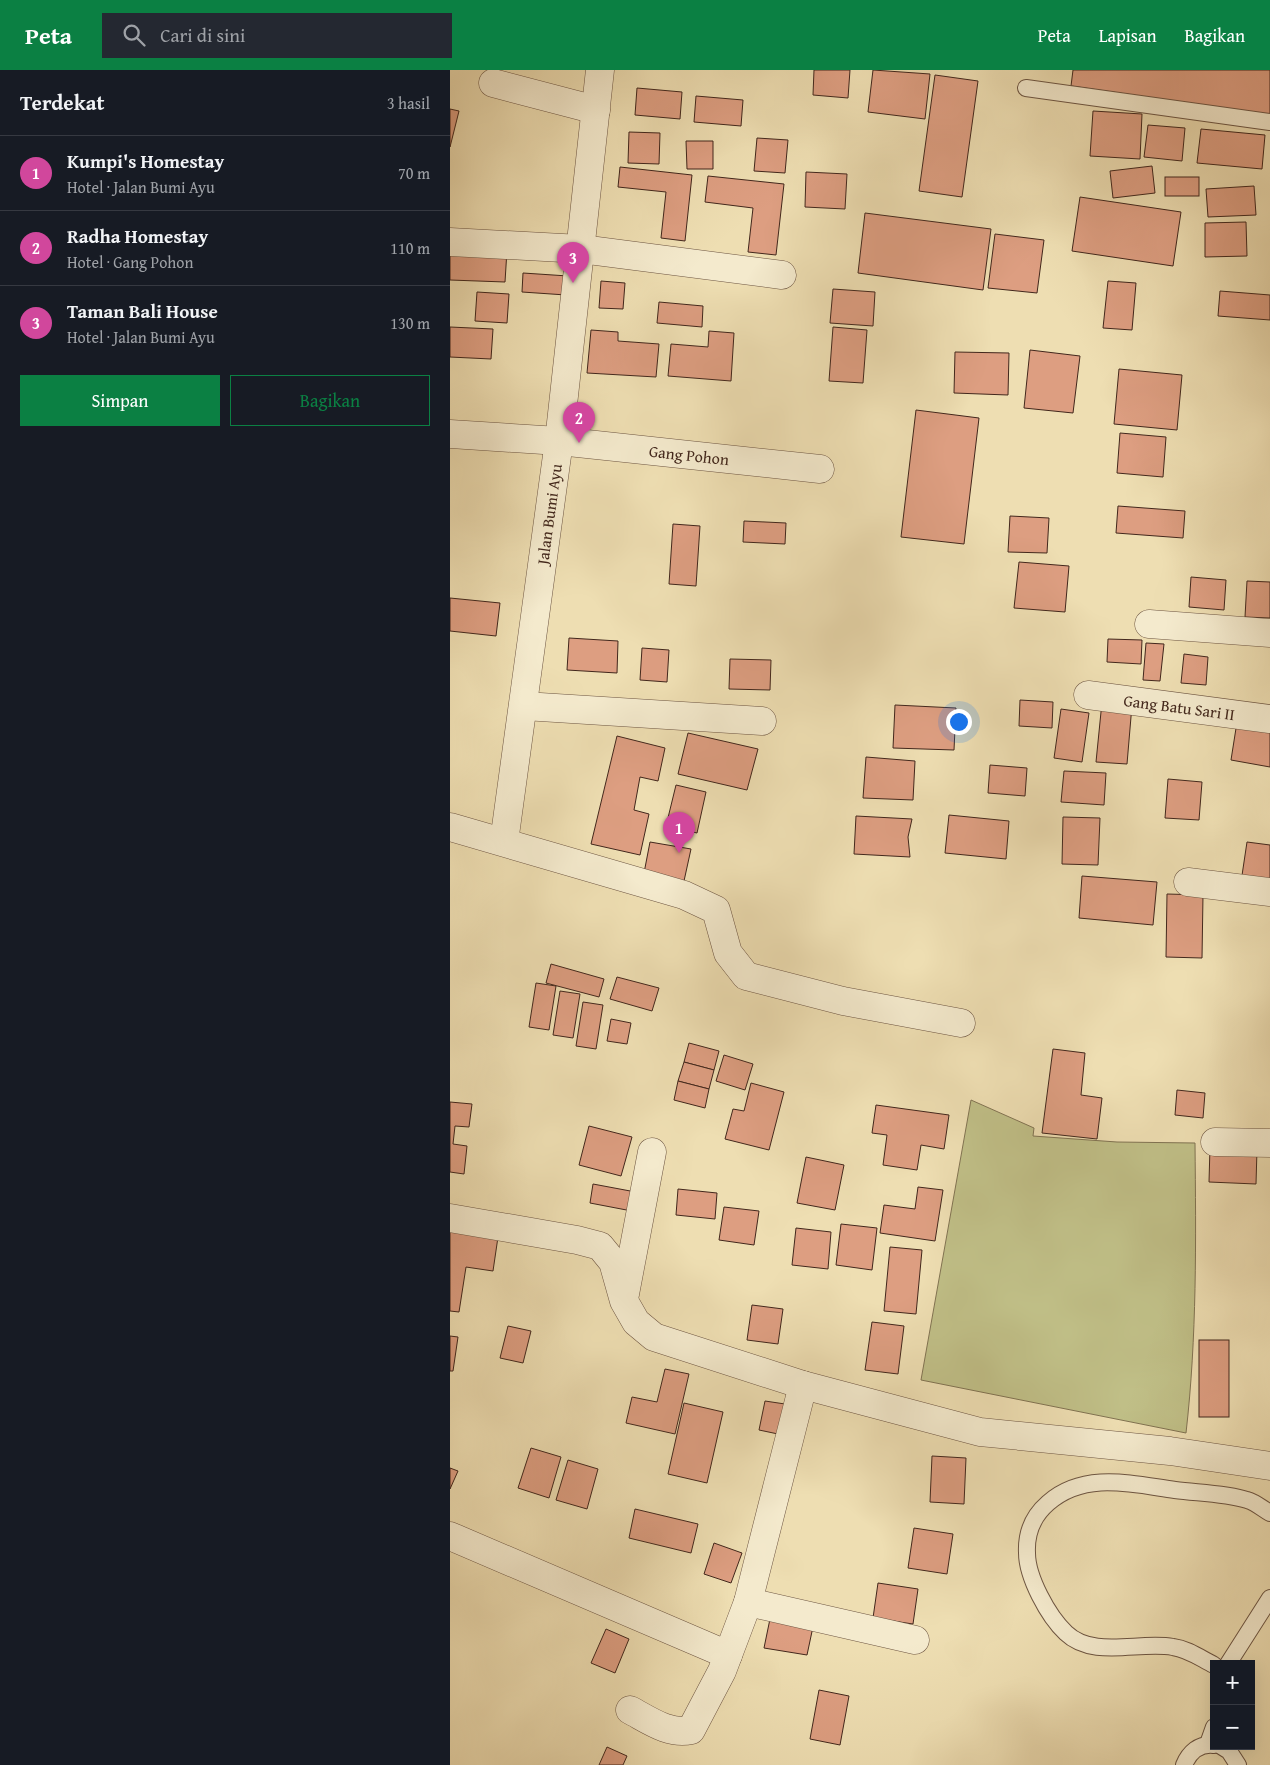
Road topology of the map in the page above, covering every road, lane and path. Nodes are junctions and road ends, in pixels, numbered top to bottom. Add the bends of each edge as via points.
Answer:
1 (600, 70) edge
2 (493, 83) dead end
3 (1026, 88) dead end
4 (596, 110) junction
5 (1270, 122) edge
6 (450, 242) edge
7 (581, 249) junction
8 (782, 274) dead end
9 (450, 434) edge
10 (559, 441) junction
11 (820, 469) dead end
12 (1149, 624) dead end
13 (1270, 633) edge
14 (1088, 695) dead end
15 (524, 706) junction
16 (1270, 719) edge
17 (762, 721) dead end
18 (450, 827) edge
19 (504, 842) junction
20 (1188, 882) dead end
21 (1270, 892) edge
22 (961, 1023) dead end
23 (1215, 1142) dead end
24 (1270, 1143) edge
25 (652, 1152) dead end
26 (450, 1218) edge
27 (624, 1301) junction
28 (804, 1385) junction
29 (1270, 1466) edge
30 (1270, 1513) edge
31 (450, 1536) edge
32 (1270, 1598) edge
33 (748, 1602) junction
34 (914, 1640) dead end
35 (728, 1655) junction
36 (1231, 1660) edge
37 (1210, 1663) edge
38 (630, 1710) dead end
39 (1210, 1746) edge
40 (1226, 1750) edge
41 (1184, 1765) edge
42 (1238, 1765) edge

1 - 4 street, Jalan Bumi Ayu
2 - 4 street
3 - 5 lane
4 - 7 street, Jalan Bumi Ayu
6 - 7 street
7 - 8 street
7 - 10 street, Jalan Bumi Ayu
9 - 10 street, Gang Pohon
10 - 11 street, Gang Pohon
10 - 15 street, Jalan Bumi Ayu
12 - 13 street
14 - 16 street, Gang Batu Sari II
15 - 17 street
15 - 19 street, Jalan Bumi Ayu
18 - 19 street
19 - 22 street via 684,894 706,904 716,910 728,953 746,976 843,1001
20 - 21 street
23 - 24 street
25 - 27 street
26 - 27 street via 600,1246 613,1262
27 - 28 street via 636,1322 654,1336
28 - 29 street via 980,1432 1170,1451
28 - 33 street
30 - 37 lane via 1247,1500 1114,1481 1086,1483 1059,1493 1037,1513 1026,1538 1027,1564 1038,1594 1065,1632 1078,1642 1097,1647 1172,1647 1188,1650
31 - 35 street
32 - 36 lane
33 - 34 street
33 - 35 street
35 - 38 street via 691,1730 681,1732 664,1728
39 - 41 lane via 1189,1754
40 - 42 lane

